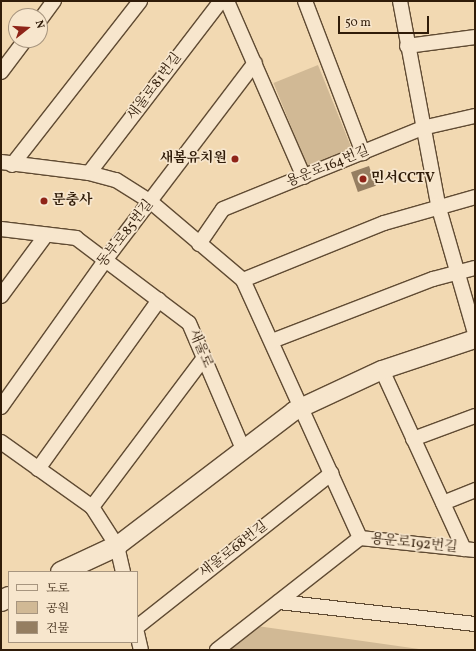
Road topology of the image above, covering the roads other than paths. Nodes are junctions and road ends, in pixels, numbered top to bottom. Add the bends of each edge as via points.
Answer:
1 (54, 1) edge
2 (140, 1) edge
3 (220, 1) edge
4 (227, 1) edge
5 (305, 1) edge
6 (400, 1) edge
7 (48, 9) edge
8 (475, 37) edge
9 (407, 46) junction
10 (19, 48) edge
11 (255, 63) junction
12 (1, 72) edge
13 (475, 116) edge
14 (422, 128) junction
15 (363, 153) junction
16 (6, 164) edge
17 (89, 173) junction
18 (304, 177) junction
19 (475, 197) edge
20 (151, 202) junction
21 (438, 205) junction
22 (1, 229) edge
23 (46, 235) junction
24 (199, 244) junction
25 (106, 259) junction
26 (475, 268) edge
27 (458, 272) junction
28 (243, 280) junction
29 (1, 296) edge
30 (159, 300) junction
31 (475, 333) edge
32 (475, 339) edge
33 (272, 341) junction
34 (204, 358) junction
35 (382, 370) junction
36 (302, 406) junction
37 (1, 407) edge
38 (475, 416) edge
39 (413, 439) junction
40 (1, 442) edge
41 (243, 448) junction
42 (38, 469) junction
43 (332, 473) junction
44 (475, 490) edge
45 (443, 503) junction
46 (92, 507) junction
47 (360, 538) junction
48 (117, 546) junction
49 (469, 550) edge
50 (64, 571) edge
51 (123, 571) edge
52 (279, 602) junction
53 (475, 624) edge
54 (138, 626) edge
55 (138, 637) edge
56 (141, 650) edge
57 (217, 650) edge

1 - 7 street
2 - 16 street
3 - 17 street, 새울로81번길
4 - 11 street
5 - 15 street
6 - 9 street
8 - 9 street
9 - 14 street
10 - 12 street
11 - 18 street
11 - 20 street, 동부로85번길
13 - 14 street, 용운로164번길
14 - 15 street, 용운로164번길
14 - 21 street
15 - 18 street, 용운로164번길
16 - 17 street
17 - 20 street via 116,180
18 - 24 street, 용운로164번길 via 223,208
19 - 21 street
20 - 24 street
20 - 25 street, 동부로85번길
21 - 27 street
21 - 28 street via 384,222
22 - 23 street, 새울로
23 - 25 street, 새울로 via 76,238
23 - 29 street
24 - 28 street
25 - 30 street, 새울로
25 - 37 street, 동부로85번길
26 - 27 street
27 - 31 street
27 - 33 street
28 - 33 street
30 - 34 street, 새울로 via 188,323
30 - 42 street
32 - 35 street
33 - 36 street
34 - 41 street, 새울로
34 - 46 street
35 - 36 street
35 - 39 street
36 - 41 street
36 - 43 street
38 - 39 street
39 - 45 street
40 - 42 street
41 - 48 street
42 - 46 street
43 - 47 street
43 - 54 street, 새울로68번길
44 - 45 street
45 - 49 street
46 - 48 street
47 - 49 street, 용운로192번길
47 - 52 street, 용운로192번길
48 - 50 main road
48 - 51 street
52 - 53 street
52 - 57 street, 용운로192번길
55 - 56 street

